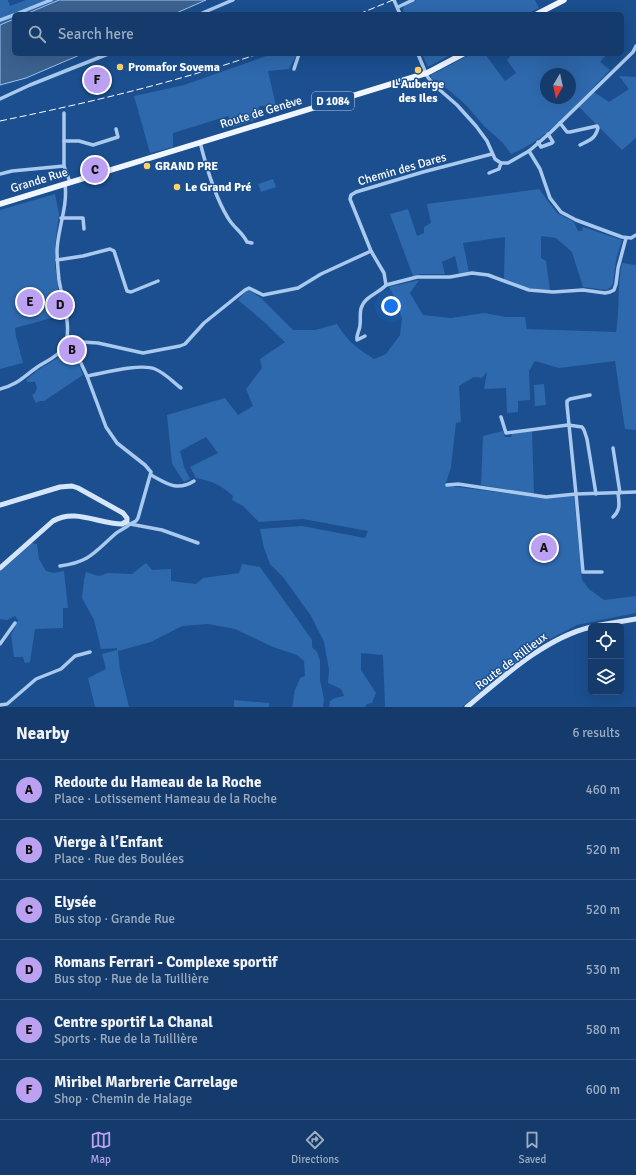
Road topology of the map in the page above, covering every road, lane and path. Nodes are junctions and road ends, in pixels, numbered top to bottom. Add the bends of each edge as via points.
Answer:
1 (51, 0) edge
2 (233, 0) edge
3 (394, 0) edge
4 (413, 0) edge
5 (564, 0) edge
6 (398, 7) junction
7 (20, 12) edge
8 (205, 12) edge
9 (399, 12) edge
10 (541, 12) edge
11 (12, 15) edge
12 (0, 20) edge
13 (636, 46) edge
14 (103, 56) edge
15 (298, 56) edge
16 (419, 56) edge
17 (459, 56) edge
18 (294, 69) dead end
19 (427, 73) junction
20 (0, 99) edge
21 (64, 114) dead end
22 (560, 123) junction
23 (116, 129) dead end
24 (548, 134) junction
25 (64, 141) junction
26 (200, 142) junction
27 (538, 142) junction
28 (580, 145) dead end
29 (529, 151) junction
30 (492, 154) junction
31 (501, 163) junction
32 (64, 166) junction
33 (488, 173) dead end
34 (0, 174) edge
35 (67, 183) junction
36 (0, 204) edge
37 (61, 218) junction
38 (84, 229) dead end
39 (636, 235) edge
40 (626, 238) junction
41 (252, 243) dead end
42 (371, 251) junction
43 (57, 260) junction
44 (158, 281) dead end
45 (386, 285) junction
46 (365, 336) dead end
47 (67, 342) junction
48 (72, 344) junction
49 (87, 376) junction
50 (181, 388) dead end
51 (0, 389) edge
52 (590, 395) dead end
53 (501, 417) dead end
54 (568, 425) junction
55 (613, 448) dead end
56 (151, 475) junction
57 (194, 481) dead end
58 (447, 485) dead end
59 (636, 492) edge
60 (619, 493) junction
61 (576, 494) junction
62 (596, 494) junction
63 (0, 505) edge
64 (613, 517) dead end
65 (127, 524) junction
66 (198, 543) dead end
67 (60, 566) dead end
68 (0, 568) edge
69 (602, 572) dead end
70 (636, 618) edge
71 (15, 623) dead end
72 (608, 623) edge
73 (588, 627) edge
74 (0, 644) edge
75 (90, 652) dead end
76 (0, 704) edge
77 (8, 705) edge
78 (467, 707) edge

1 - 7 street
2 - 8 street
3 - 6 street
4 - 6 street
5 - 10 main road
6 - 9 street
11 - 12 street
13 - 22 street
14 - 20 street
15 - 18 street
16 - 19 street
17 - 19 main road, Route de Genève / D 1084
19 - 26 main road, Route de Genève / D 1084
19 - 30 street via 433,84 476,126 487,141
21 - 25 street
22 - 24 street
22 - 28 street via 567,132 597,126 596,136
23 - 25 street via 118,137 93,145
24 - 27 street
24 - 27 street via 552,143 541,147
25 - 32 street
26 - 35 main road, Grande Rue / D 1084
26 - 41 street via 206,166 225,213 232,225
27 - 29 street
29 - 31 street via 508,163
29 - 40 street via 540,169 550,198 561,212
30 - 31 street
30 - 42 street, Chemin des Dares via 422,172 352,195 350,199
31 - 33 street via 499,169
32 - 34 street
32 - 35 street
35 - 36 main road, Grande Rue / D 1084
35 - 37 street
37 - 38 street via 83,218
37 - 43 street
39 - 40 street
40 - 45 street via 614,290 605,293 583,290 529,290 488,275 472,273 450,277 418,277
42 - 45 street, Chemin des Dares via 384,272
42 - 48 street via 321,274 298,288 263,295 249,288 204,323 185,344 180,346 143,353 98,343
43 - 44 street via 110,249 114,251 127,291 131,292
43 - 47 street via 68,329
45 - 46 street via 362,306 356,340
47 - 48 street
47 - 51 street via 62,350 22,380
48 - 49 street
49 - 50 street via 149,367 162,373
49 - 56 street via 106,427 117,443 145,465
52 - 54 street via 567,401
53 - 54 street via 506,433
54 - 61 street
54 - 62 street via 578,426 584,430
55 - 60 street
56 - 57 street via 174,486 184,486
56 - 65 street via 138,518
58 - 61 street via 458,484 546,496
59 - 60 street
60 - 62 street
60 - 64 street via 619,508
61 - 62 street
61 - 69 street via 583,572
63 - 65 street via 60,487 72,486 123,513 127,518
65 - 66 street via 162,530
65 - 67 street via 126,529 116,533 91,557 82,562
65 - 68 street via 77,516 57,518
70 - 72 street, Route de Rillieux
71 - 74 street
73 - 78 street, Route de Rillieux via 550,643
75 - 77 street via 75,656 61,669 36,679
76 - 77 street

